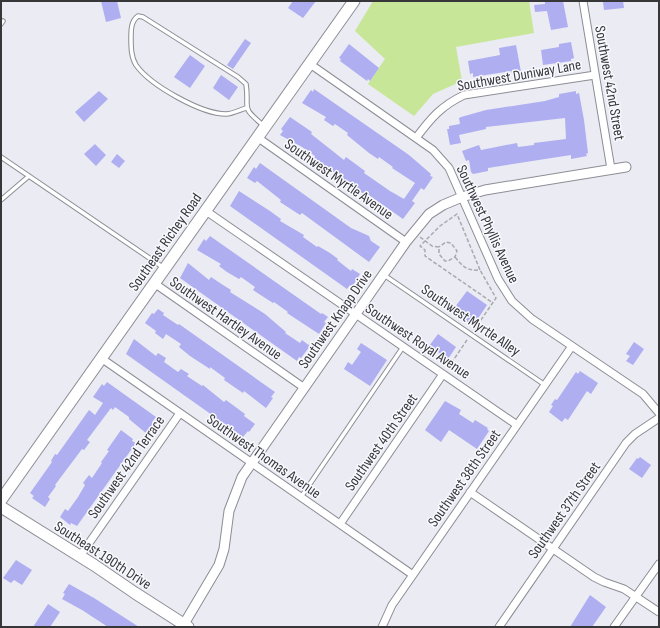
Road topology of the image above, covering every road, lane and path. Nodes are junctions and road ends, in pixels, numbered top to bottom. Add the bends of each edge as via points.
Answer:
1 (354, 1) edge
2 (583, 1) edge
3 (310, 64) junction
4 (595, 75) junction
5 (246, 108) junction
6 (265, 127) junction
7 (258, 137) junction
8 (416, 138) junction
9 (1, 157) edge
10 (626, 167) dead end
11 (611, 169) junction
12 (29, 176) junction
13 (462, 197) junction
14 (1, 200) edge
15 (206, 211) junction
16 (420, 237) dead end
17 (424, 241) junction
18 (406, 242) junction
19 (439, 247) junction
20 (455, 258) junction
21 (164, 269) junction
22 (480, 270) junction
23 (383, 275) junction
24 (154, 283) junction
25 (496, 298) dead end
26 (493, 303) dead end
27 (355, 314) junction
28 (572, 346) junction
29 (403, 347) junction
30 (101, 358) junction
31 (442, 374) junction
32 (545, 385) junction
33 (304, 387) junction
34 (180, 413) junction
35 (659, 413) edge
36 (659, 418) edge
37 (517, 425) junction
38 (251, 462) junction
39 (470, 492) junction
40 (300, 497) junction
41 (1, 500) edge
42 (1, 507) edge
43 (340, 524) junction
44 (553, 548) junction
45 (80, 556) junction
46 (659, 564) edge
47 (413, 575) junction
48 (636, 596) junction
49 (659, 612) edge
50 (185, 626) edge
51 (382, 627) edge
52 (499, 627) edge
53 (614, 627) edge

1 - 3 main road, Southeast Richey Road
2 - 4 street, Southwest 42nd Street
3 - 6 main road, Southeast Richey Road
3 - 8 street, Southwest Phyllis Avenue
4 - 8 street, Southwest Duniway Lane via 464,95 447,103 431,117
4 - 11 street, Southwest 42nd Street
5 - 5 lane via 246,84 238,77 143,17 138,16 135,19 131,37 132,54 136,65 158,86 189,103 216,113 227,114
5 - 6 lane via 249,114
6 - 7 main road, Southeast Richey Road
7 - 15 main road, Southeast Richey Road
7 - 18 street, Southwest Myrtle Avenue
8 - 13 street, Southwest Phyllis Avenue via 442,158 450,168
9 - 12 lane
10 - 11 street, Southwest Knapp Drive
11 - 13 street, Southwest Knapp Drive via 485,190
12 - 14 lane
12 - 21 lane
13 - 18 street, Southwest Knapp Drive via 443,204 429,214
13 - 28 street, Southwest Phyllis Avenue via 504,292 520,309
15 - 21 main road, Southeast Richey Road
15 - 27 street, Southwest Royal Avenue
16 - 17 path
17 - 19 path
17 - 22 path via 457,214
17 - 26 path via 420,246 425,250 424,256
18 - 23 street, Southwest Knapp Drive
19 - 20 path via 442,260
19 - 20 path via 446,242 451,243 457,251
20 - 22 path via 469,270
21 - 24 main road, Southeast Richey Road
22 - 25 path
23 - 27 street, Southwest Knapp Drive
23 - 32 lane, Southwest Myrtle Alley
24 - 30 main road, Southeast Richey Road
24 - 33 street, Southwest Hartley Avenue
27 - 29 street, Southwest Royal Avenue
27 - 33 street, Southwest Knapp Drive
28 - 32 street, Southwest 38th Street
28 - 35 street, Southwest Phyllis Avenue via 643,394
29 - 31 street, Southwest Royal Avenue
29 - 40 lane
30 - 34 street, Southwest Thomas Avenue
30 - 41 main road, Southeast Richey Road
31 - 37 street, Southwest Royal Avenue
31 - 43 street, Southwest 40th Street
32 - 37 street, Southwest 38th Street
33 - 38 street, Southwest Knapp Drive
34 - 38 street, Southwest Thomas Avenue
34 - 45 street, Southwest 42nd Terrace
36 - 44 street, Southwest 37th Street via 626,443
37 - 39 street, Southwest 38th Street
38 - 40 street, Southwest Thomas Avenue
38 - 50 street, Southwest Knapp Drive via 232,498 219,565
39 - 44 street
39 - 47 street, Southwest 38th Street
40 - 43 street, Southwest Thomas Avenue
42 - 45 main road, Southeast 190th Drive
43 - 47 street, Southwest Thomas Avenue
44 - 48 street via 604,582
44 - 52 street, Southwest 37th Street
45 - 50 main road, Southeast 190th Drive
46 - 48 street
47 - 51 street, Southwest 38th Street via 384,618
48 - 49 street
48 - 53 street

